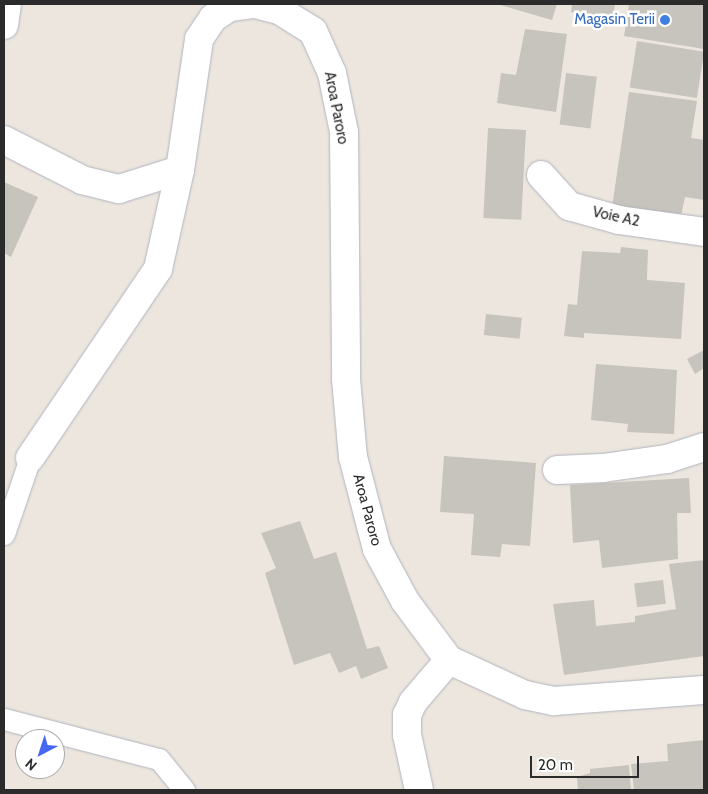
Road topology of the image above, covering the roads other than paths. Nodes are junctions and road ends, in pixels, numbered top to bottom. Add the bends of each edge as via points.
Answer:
1 (7, 4) edge
2 (279, 7) edge
3 (4, 25) edge
4 (4, 140) edge
5 (180, 170) junction
6 (541, 175) dead end
7 (704, 232) edge
8 (704, 447) edge
9 (30, 458) joint
10 (557, 470) dead end
11 (4, 534) edge
12 (449, 660) junction
13 (704, 690) edge
14 (4, 719) edge
15 (184, 790) edge
16 (419, 790) edge

1 - 3 street
2 - 5 street, Aroa Paroro via 254,4 230,7 213,18 199,39
2 - 12 street, Aroa Paroro via 313,32 332,73 344,132 346,379 352,457 377,549 405,601
4 - 5 street via 82,180 119,189
5 - 9 street, Aroa Paroro via 158,269 129,317
6 - 7 street, Voie A2 via 569,206 619,220
8 - 10 street via 667,459 603,468
9 - 11 lane, Aroa Paroro
12 - 13 street via 525,695 554,701
12 - 16 street via 412,702 407,715 407,735
14 - 15 lane via 159,759

